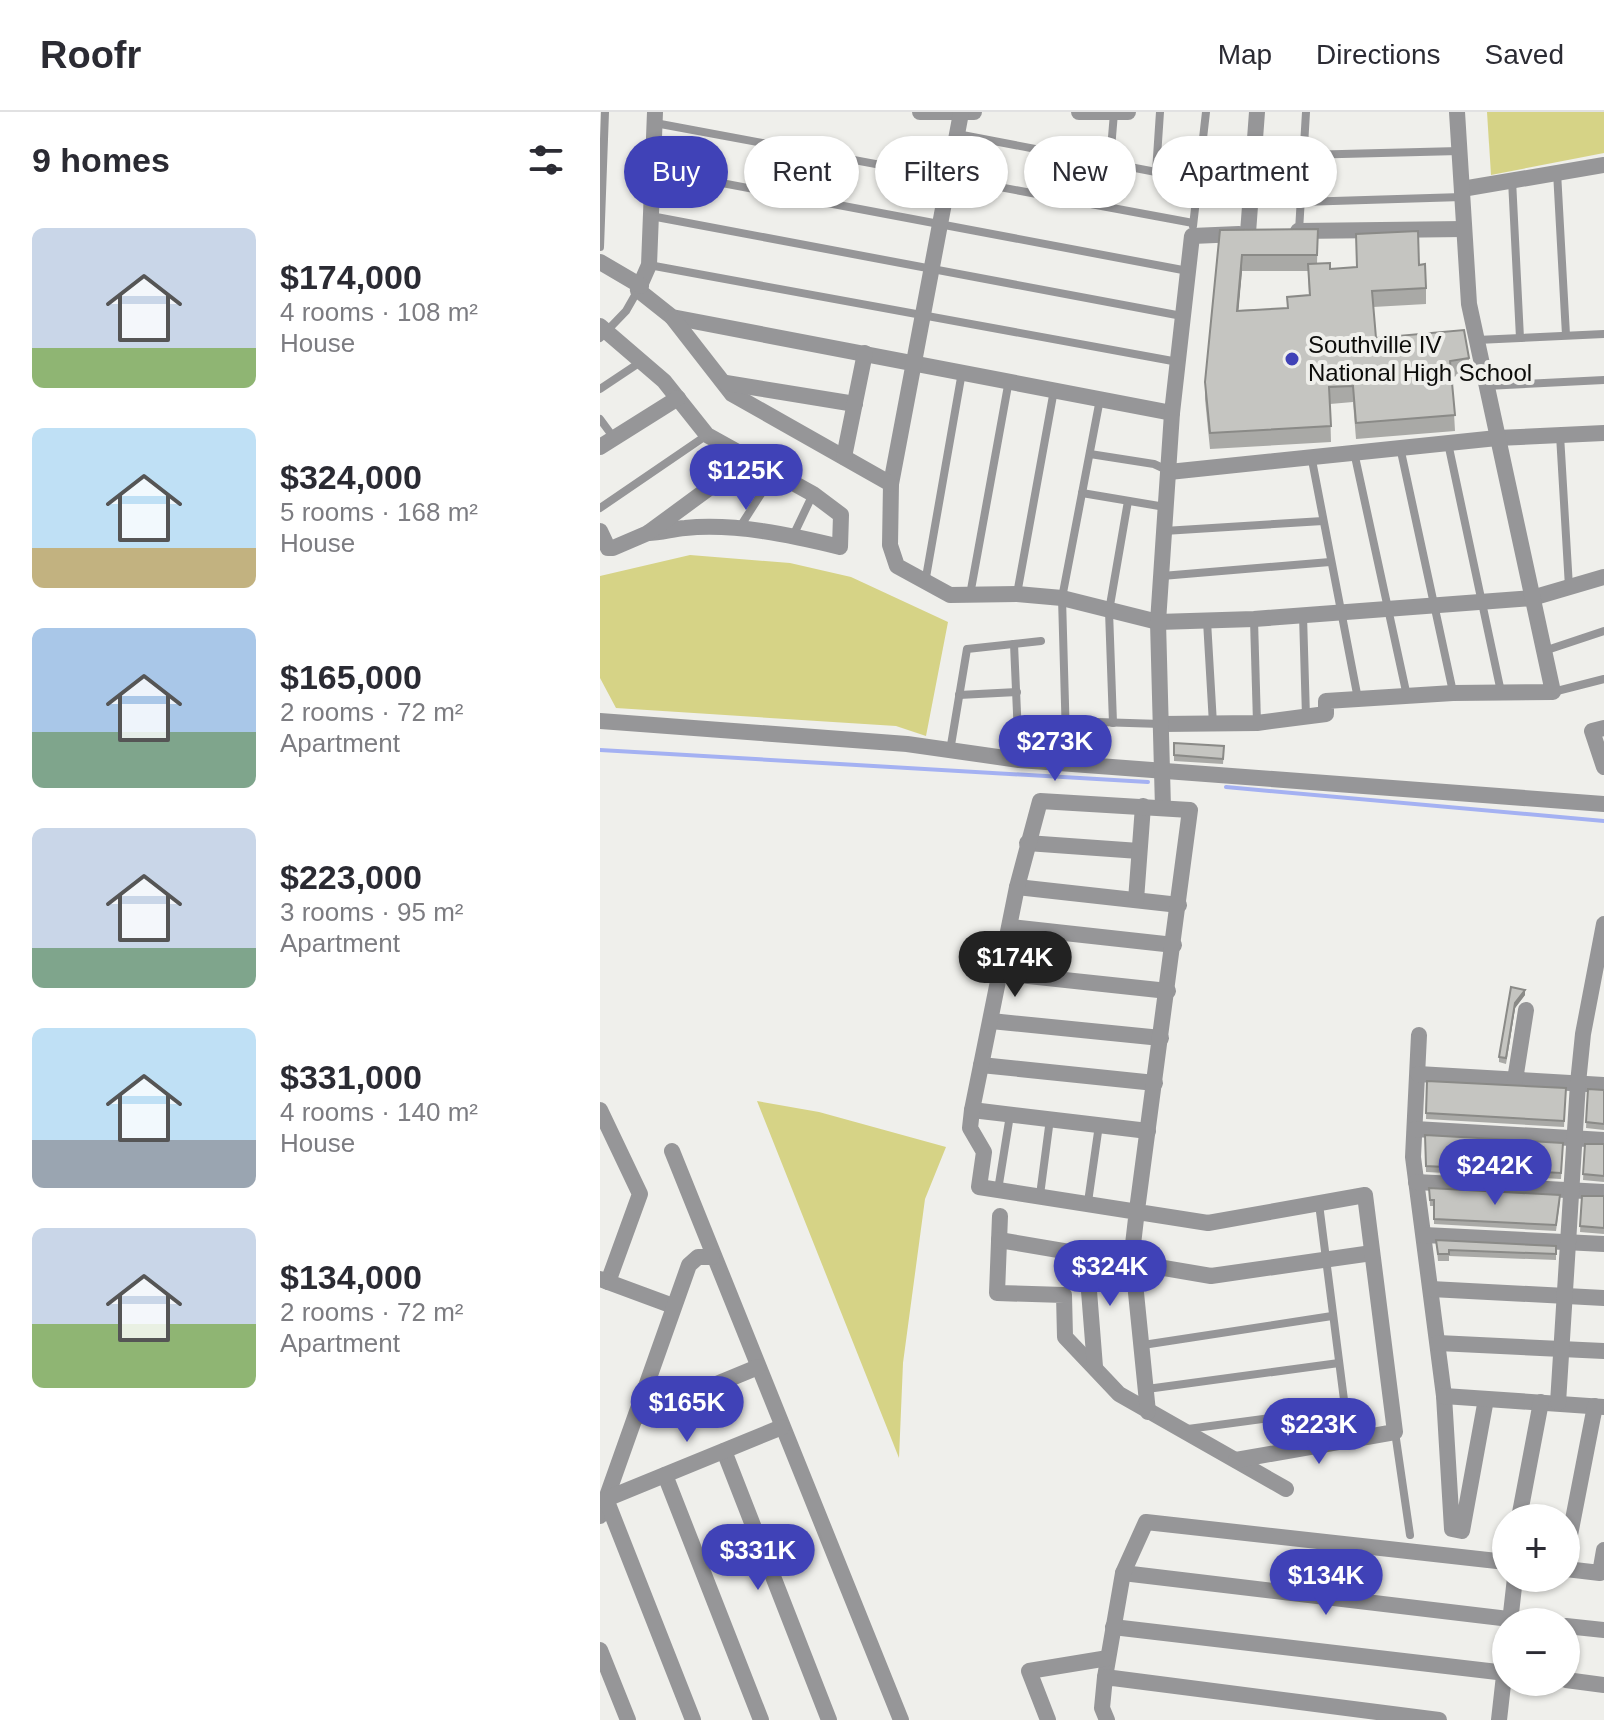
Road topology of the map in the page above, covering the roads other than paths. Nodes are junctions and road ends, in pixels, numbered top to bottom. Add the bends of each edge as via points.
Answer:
1 (605, 112) edge
2 (920, 112) edge
3 (974, 112) edge
4 (1079, 112) edge
5 (1128, 112) edge
6 (1160, 112) edge
7 (1206, 112) edge
8 (1257, 112) edge
9 (1306, 112) edge
10 (1457, 112) edge
11 (955, 113) edge
12 (1114, 113) edge
13 (655, 118) edge
14 (957, 134) joint
15 (1112, 136) edge
16 (1158, 136) edge
17 (1203, 136) edge
18 (1255, 136) edge
19 (1304, 136) edge
20 (1024, 146) edge
21 (1460, 151) junction
22 (1337, 154) edge
23 (875, 164) edge
24 (1604, 165) edge
25 (1557, 172) junction
26 (1512, 180) junction
27 (728, 184) edge
28 (1008, 191) edge
29 (1462, 193) junction
30 (1337, 200) edge
31 (651, 208) edge
32 (943, 208) edge
33 (1194, 208) edge
34 (1254, 208) edge
35 (1299, 208) edge
36 (651, 216) junction
37 (940, 222) junction
38 (1192, 229) junction
39 (1464, 229) junction
40 (1292, 231) joint
41 (600, 247) edge
42 (600, 262) edge
43 (649, 265) junction
44 (932, 268) junction
45 (1188, 271) junction
46 (639, 288) junction
47 (924, 313) junction
48 (1182, 316) junction
49 (672, 317) junction
50 (603, 332) edge
51 (1604, 334) edge
52 (1566, 335) junction
53 (1520, 338) junction
54 (1475, 340) junction
55 (865, 353) junction
56 (642, 361) junction
57 (914, 362) junction
58 (1178, 362) junction
59 (963, 370) junction
60 (1009, 380) junction
61 (1604, 380) edge
62 (726, 383) junction
63 (1485, 386) junction
64 (600, 389) edge
65 (1055, 389) junction
66 (678, 398) junction
67 (1100, 398) junction
68 (855, 404) junction
69 (1172, 413) junction
70 (600, 419) edge
71 (1604, 433) edge
72 (707, 435) junction
73 (1560, 435) junction
74 (1497, 438) junction
75 (607, 442) edge
76 (1447, 442) junction
77 (1400, 447) junction
78 (1354, 451) junction
79 (1090, 454) junction
80 (1311, 455) junction
81 (844, 457) junction
82 (750, 458) junction
83 (1169, 472) junction
84 (726, 474) junction
85 (891, 484) junction
86 (1082, 493) junction
87 (813, 494) junction
88 (1128, 501) junction
89 (1165, 507) junction
90 (600, 508) edge
91 (1323, 521) junction
92 (600, 531) edge
93 (738, 531) junction
94 (1163, 531) junction
95 (648, 533) junction
96 (793, 536) junction
97 (1330, 562) junction
98 (1162, 576) junction
99 (1604, 577) edge
100 (925, 584) junction
101 (1569, 587) junction
102 (1017, 594) junction
103 (970, 596) junction
104 (1062, 598) junction
105 (1532, 598) junction
106 (1482, 602) junction
107 (1434, 606) junction
108 (1389, 609) junction
109 (1109, 611) junction
110 (1341, 613) junction
111 (1303, 615) junction
112 (1254, 619) junction
113 (1207, 621) junction
114 (1158, 622) junction
115 (1604, 631) edge
116 (1041, 641) dead end
117 (1014, 644) junction
118 (1544, 651) junction
119 (1604, 679) edge
120 (1017, 692) junction
121 (1501, 692) junction
122 (1553, 692) junction
123 (1453, 693) junction
124 (959, 695) junction
125 (1407, 696) junction
126 (1358, 699) junction
127 (1306, 717) junction
128 (600, 721) edge
129 (1066, 721) junction
130 (1113, 723) junction
131 (1257, 723) junction
132 (1162, 724) junction
133 (1213, 725) junction
134 (1604, 728) edge
135 (1066, 739) dead end
136 (950, 752) junction
137 (1019, 760) junction
138 (1604, 767) edge
139 (1165, 772) junction
140 (1604, 803) edge
141 (1143, 806) junction
142 (1163, 808) junction
143 (1027, 843) junction
144 (1139, 851) junction
145 (1017, 887) junction
146 (1136, 900) junction
147 (1179, 905) junction
148 (1604, 924) edge
149 (1010, 927) junction
150 (1174, 945) junction
151 (1601, 952) edge
152 (1000, 973) junction
153 (1168, 991) junction
154 (1526, 1010) dead end
155 (991, 1021) junction
156 (1419, 1035) dead end
157 (1161, 1038) junction
158 (981, 1065) junction
159 (1418, 1074) junction
160 (1515, 1080) junction
161 (1155, 1083) junction
162 (1578, 1083) junction
163 (1604, 1085) edge
164 (600, 1110) edge
165 (972, 1110) junction
166 (1010, 1115) junction
167 (1050, 1119) junction
168 (1099, 1125) junction
169 (1415, 1129) junction
170 (1148, 1131) junction
171 (604, 1132) edge
172 (1575, 1138) junction
173 (1604, 1140) edge
174 (672, 1151) dead end
175 (1416, 1182) junction
176 (998, 1190) junction
177 (1573, 1191) junction
178 (1604, 1192) edge
179 (1040, 1195) junction
180 (1088, 1202) junction
181 (1319, 1204) junction
182 (1137, 1210) junction
183 (1000, 1216) dead end
184 (1424, 1235) junction
185 (999, 1240) junction
186 (1570, 1243) junction
187 (1604, 1244) edge
188 (1086, 1253) junction
189 (1372, 1253) junction
190 (712, 1257) junction
191 (1326, 1259) junction
192 (1133, 1263) junction
193 (604, 1281) edge
194 (1431, 1289) junction
195 (1566, 1296) junction
196 (1604, 1298) edge
197 (673, 1306) junction
198 (1332, 1316) junction
199 (1438, 1343) junction
200 (1143, 1345) junction
201 (1562, 1348) junction
202 (1604, 1351) edge
203 (1339, 1363) junction
204 (758, 1367) junction
205 (1095, 1367) junction
206 (1147, 1389) junction
207 (1444, 1396) junction
208 (1486, 1399) junction
209 (1550, 1403) junction
210 (1600, 1406) edge
211 (1346, 1408) junction
212 (1148, 1412) junction
213 (637, 1417) junction
214 (782, 1427) junction
215 (1179, 1430) junction
216 (1395, 1432) junction
217 (1349, 1440) junction
218 (724, 1451) junction
219 (1236, 1460) junction
220 (1448, 1466) junction
221 (1473, 1470) junction
222 (665, 1475) junction
223 (1286, 1489) dead end
224 (606, 1499) junction
225 (1523, 1504) edge
226 (1577, 1504) edge
227 (600, 1516) edge
228 (1410, 1535) dead end
229 (1604, 1550) edge
230 (1492, 1560) edge
231 (1580, 1571) edge
232 (1123, 1573) junction
233 (1492, 1619) edge
234 (1113, 1627) junction
235 (1580, 1627) edge
236 (1604, 1630) edge
237 (600, 1650) edge
238 (1108, 1658) junction
239 (1492, 1667) edge
240 (1105, 1677) junction
241 (1580, 1682) edge
242 (1604, 1685) edge
243 (1502, 1696) edge
244 (628, 1720) edge
245 (693, 1720) edge
246 (761, 1720) edge
247 (829, 1720) edge
248 (901, 1720) edge
249 (1048, 1720) edge
250 (1107, 1720) edge
251 (1439, 1720) edge
252 (1499, 1720) edge

1 - 41 lane
2 - 11 street
3 - 11 street
4 - 12 street
5 - 12 street
6 - 16 lane
7 - 17 lane
8 - 18 street
9 - 19 lane
10 - 21 street
11 - 14 street
12 - 15 lane
13 - 23 lane
14 - 20 lane
21 - 22 lane
21 - 29 street
24 - 25 street
25 - 26 street
25 - 52 lane
26 - 29 street
26 - 53 lane
27 - 37 lane
28 - 38 lane
29 - 30 lane
29 - 39 street
31 - 36 street
32 - 37 street
33 - 38 lane
34 - 38 street via 1255,233
35 - 40 lane
36 - 43 street
36 - 44 lane
37 - 44 street
37 - 45 lane
38 - 45 street
39 - 40 street
39 - 54 street
42 - 46 street
43 - 46 street
43 - 47 lane
44 - 47 street
44 - 48 lane
45 - 48 street
46 - 49 street
46 - 50 lane
47 - 57 street
47 - 58 lane
48 - 58 street
49 - 55 street
49 - 62 street
50 - 56 street
51 - 52 lane
52 - 53 lane
53 - 54 lane
54 - 63 street
55 - 57 street
55 - 68 street
56 - 64 lane
56 - 66 street
57 - 59 street
57 - 85 street
58 - 69 street
59 - 60 street
59 - 100 lane
60 - 65 street
60 - 103 lane
61 - 63 lane
62 - 68 street
62 - 81 street via 735,397
63 - 74 street
65 - 67 street
65 - 102 lane
66 - 72 street
66 - 75 street
67 - 69 street
67 - 79 lane
68 - 81 street
69 - 83 street
70 - 75 lane
71 - 73 street
72 - 82 street
72 - 90 lane
73 - 74 street
73 - 101 lane
74 - 76 street
74 - 105 street
76 - 77 street
76 - 106 lane
77 - 78 street
77 - 107 lane
78 - 80 street
78 - 108 lane
79 - 83 lane via 1154,464
79 - 86 lane
80 - 83 street
80 - 91 lane
81 - 85 street
82 - 84 street
82 - 87 street
83 - 89 street
84 - 93 lane via 761,494
84 - 95 street
85 - 100 street via 891,556
86 - 88 lane
86 - 104 lane
87 - 96 lane
87 - 96 street via 841,515 840,547
88 - 89 lane
88 - 109 lane
89 - 94 street
91 - 94 lane
91 - 97 lane
92 - 95 street via 608,548
93 - 95 street via 686,527
93 - 96 street
94 - 98 street
97 - 98 lane
97 - 110 lane
98 - 114 street
99 - 101 street
100 - 103 street via 950,595
101 - 105 street
102 - 103 street
102 - 104 street
104 - 109 street
104 - 129 lane
105 - 106 street
105 - 118 street
106 - 107 street
106 - 121 lane
107 - 108 street
107 - 123 lane
108 - 110 street
108 - 125 lane
109 - 114 street
109 - 130 lane
110 - 111 street
110 - 126 lane
111 - 112 street
111 - 127 lane
112 - 113 street
112 - 131 lane
113 - 114 street
113 - 133 lane
114 - 132 street
115 - 118 lane
116 - 117 lane
117 - 120 lane
117 - 124 lane via 967,649
118 - 122 street
119 - 122 lane
120 - 124 lane
120 - 137 lane
121 - 122 street
121 - 123 street
123 - 125 street
124 - 136 lane
125 - 126 street
126 - 127 street via 1326,701 1326,714
127 - 131 street
128 - 136 street via 907,744
129 - 130 lane
129 - 135 lane
130 - 132 lane
131 - 133 street
132 - 133 street
132 - 139 street
134 - 138 street via 1592,731
136 - 137 street
137 - 139 street
139 - 140 street
139 - 142 street
141 - 142 street
141 - 143 street via 1040,801
141 - 144 street
142 - 147 street via 1190,810
143 - 144 street
143 - 145 street
144 - 146 street
145 - 146 street
145 - 149 street
146 - 147 street
147 - 150 street
148 - 151 street
149 - 150 street
149 - 152 street
150 - 153 street
151 - 162 street
152 - 153 street
152 - 155 street
153 - 157 street
154 - 160 street
155 - 157 street
155 - 158 street
156 - 159 street
157 - 161 street
158 - 161 street
158 - 165 street
159 - 160 street
159 - 169 street
160 - 162 street
161 - 170 street
162 - 163 street
162 - 172 street
164 - 171 street
165 - 166 street
165 - 176 street via 970,1128 984,1152 979,1187
166 - 167 street
166 - 176 lane
167 - 168 street
167 - 179 lane
168 - 170 street
168 - 180 lane
169 - 172 street
169 - 175 street
170 - 182 street
171 - 193 street via 640,1194
172 - 173 street
172 - 177 street
174 - 190 street
175 - 177 street
175 - 184 street
176 - 179 street
177 - 178 street
177 - 186 street
179 - 180 street
180 - 182 street
181 - 182 street via 1208,1223
181 - 189 street via 1365,1195
181 - 191 lane
182 - 192 street
183 - 185 street
184 - 186 street
184 - 194 street
185 - 188 street
185 - 205 street via 997,1293 1064,1295 1065,1337
186 - 187 street
186 - 195 street
188 - 192 street
188 - 205 street
189 - 191 street
189 - 216 street
190 - 197 street via 692,1260
190 - 204 street
191 - 192 street via 1211,1276
191 - 198 lane
192 - 200 street
193 - 197 street
194 - 195 street
194 - 199 street
195 - 196 street
195 - 201 street
197 - 213 street
198 - 200 lane
198 - 203 lane
199 - 201 street
199 - 207 street
200 - 206 street
201 - 202 street
201 - 209 street
203 - 206 lane
203 - 211 lane
204 - 213 street
204 - 214 street
205 - 212 street via 1119,1394
206 - 212 street
207 - 208 street
207 - 220 street
208 - 209 street
208 - 221 street
209 - 210 street
209 - 225 street
210 - 226 street
211 - 215 lane
211 - 217 lane
212 - 215 street
213 - 224 street
214 - 218 street
214 - 248 street
215 - 219 street
216 - 217 street
216 - 228 lane
217 - 219 street
218 - 222 street
218 - 247 street
219 - 223 street
220 - 221 lane
220 - 221 street via 1452,1529 1462,1531
222 - 224 street
222 - 246 street
224 - 227 street
224 - 245 street
229 - 231 street via 1600,1573
230 - 232 street via 1146,1522
232 - 233 street
232 - 234 street
234 - 238 street
234 - 239 street
235 - 236 street
237 - 244 street
238 - 240 street
238 - 249 street via 1029,1671
240 - 250 street via 1102,1708
240 - 251 street
241 - 242 street
243 - 252 street

